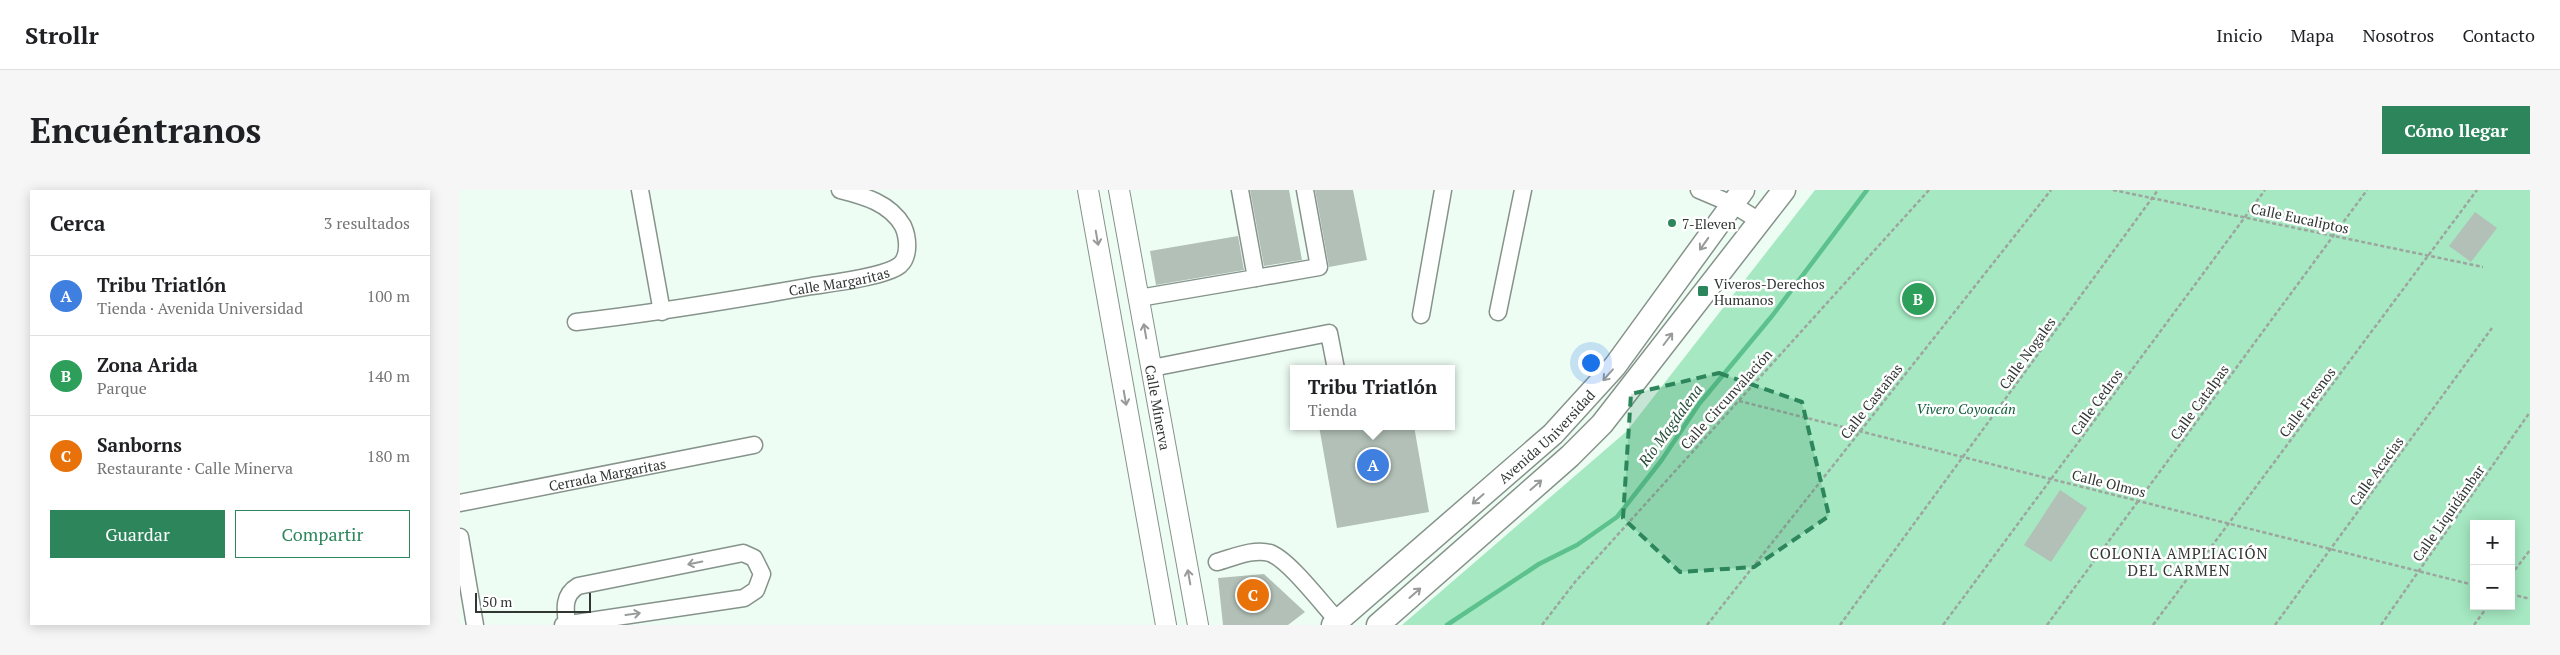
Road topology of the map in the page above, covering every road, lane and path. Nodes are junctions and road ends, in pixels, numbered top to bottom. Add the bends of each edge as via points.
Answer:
1 (640, 190) edge
2 (840, 190) edge
3 (1088, 190) edge
4 (1119, 190) edge
5 (1240, 190) edge
6 (1305, 190) edge
7 (1443, 190) edge
8 (1523, 190) edge
9 (1699, 190) edge
10 (1784, 190) edge
11 (1929, 190) edge
12 (2051, 190) edge
13 (2113, 190) edge
14 (2158, 190) edge
15 (2265, 190) edge
16 (2367, 190) edge
17 (2477, 190) edge
18 (1738, 197) edge
19 (2152, 198) junction
20 (2245, 217) junction
21 (1758, 220) junction
22 (2334, 236) junction
23 (2428, 255) junction
24 (2483, 267) dead end
25 (1256, 278) junction
26 (1139, 298) junction
27 (662, 312) junction
28 (1498, 312) dead end
29 (1420, 314) dead end
30 (576, 322) dead end
31 (2492, 328) dead end
32 (1335, 365) edge
33 (1152, 368) junction
34 (1739, 401) junction
35 (2530, 412) edge
36 (1860, 431) junction
37 (754, 445) dead end
38 (1963, 457) junction
39 (2051, 479) junction
40 (2138, 501) junction
41 (460, 504) edge
42 (2228, 524) junction
43 (460, 537) edge
44 (2331, 549) junction
45 (2530, 550) edge
46 (1217, 562) dead end
47 (2515, 570) edge
48 (2420, 571) junction
49 (2470, 584) edge
50 (2515, 595) edge
51 (2530, 599) edge
52 (2485, 610) edge
53 (1196, 623) edge
54 (1336, 623) edge
55 (565, 624) edge
56 (475, 625) edge
57 (1166, 625) edge
58 (1378, 625) edge
59 (1542, 625) edge
60 (1707, 625) edge
61 (1840, 625) edge
62 (1943, 625) edge
63 (2047, 625) edge
64 (2153, 625) edge
65 (2275, 625) edge
66 (2381, 625) edge
67 (2474, 625) edge

1 - 27 street
2 - 27 street, Calle Margaritas via 883,204 899,219 908,242 901,264 891,270 846,281
3 -> 57 street
4 - 26 street, Calle Minerva
5 - 25 street
6 - 25 street via 1319,267
7 - 29 street
8 - 28 street
9 - 18 street
10 - 21 main road, Avenida Universidad
11 - 34 path, Calle Circunvalación
12 - 36 path, Calle Castañas
13 - 19 path, Calle Eucaliptos
14 - 19 path, Calle Nogales
15 - 20 path, Calle Cedros
16 - 22 path, Calle Catalpas
17 - 23 path, Calle Fresnos
18 - 21 street
18 -> 54 main road, Avenida Universidad via 1615,366 1580,406 1553,434
19 - 20 path, Calle Eucaliptos
19 - 38 path, Calle Nogales
20 - 22 path, Calle Eucaliptos
20 - 39 path, Calle Cedros
58 -> 21 main road, Avenida Universidad via 1602,424
22 - 23 path, Calle Eucaliptos
22 - 40 path, Calle Catalpas
23 - 24 path, Calle Eucaliptos
23 - 42 path, Calle Fresnos
25 - 26 street
33 -> 26 street, Calle Minerva
27 - 30 street, Calle Margaritas
31 - 44 path, Calle Acacias
32 - 33 street via 1329,333
53 -> 33 street, Calle Minerva
34 - 36 path, Calle Olmos
34 - 59 path, Calle Circunvalación via 1575,582
35 - 48 path, Calle Liquidámbar
36 - 38 path, Calle Olmos
36 - 60 path, Calle Castañas
37 - 41 street, Cerrada Margaritas
38 - 39 path, Calle Olmos
38 - 61 path, Calle Nogales
39 - 40 path, Calle Olmos
39 - 62 path, Calle Cedros
40 - 42 path, Calle Olmos
40 - 63 path, Calle Catalpas
42 - 44 path, Calle Olmos
42 - 64 path, Calle Fresnos
43 - 56 street
44 - 48 path, Calle Olmos
44 - 65 path, Calle Acacias
45 - 47 path
46 - 54 street via 1254,552 1269,553 1284,562
48 - 49 path, Calle Olmos
48 - 66 path, Calle Liquidámbar
50 - 51 path
52 - 67 path
55 -> 55 street via 744,598 756,590 762,574 754,558 743,553 578,586 566,599

